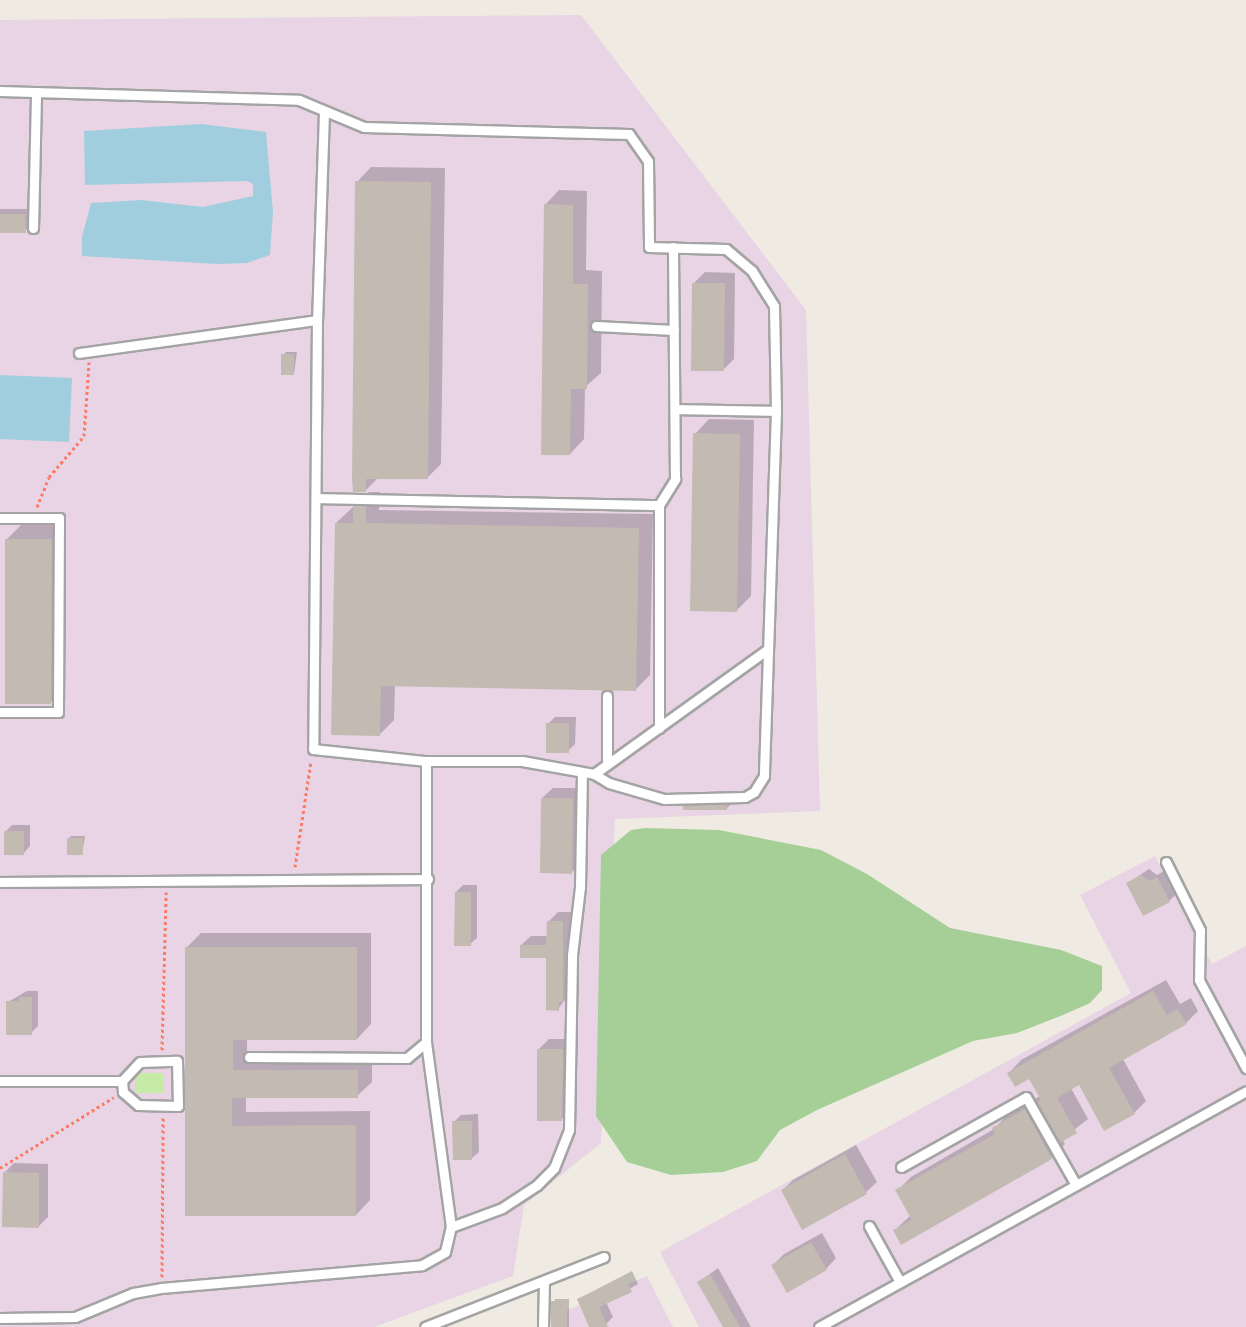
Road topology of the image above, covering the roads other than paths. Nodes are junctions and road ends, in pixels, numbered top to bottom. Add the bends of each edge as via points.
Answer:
1 (0, 91) edge
2 (36, 92) junction
3 (324, 112) junction
4 (33, 228) dead end
5 (673, 247) junction
6 (317, 320) junction
7 (596, 326) dead end
8 (674, 330) junction
9 (84, 352) road end
10 (676, 409) junction
11 (776, 411) junction
12 (317, 498) junction
13 (659, 505) junction
14 (0, 518) edge
15 (768, 649) junction
16 (607, 696) dead end
17 (0, 712) edge
18 (659, 729) junction
19 (426, 761) junction
20 (607, 764) junction
21 (582, 774) junction
22 (594, 774) junction
23 (1166, 862) dead end
24 (428, 879) junction
25 (0, 882) edge
26 (426, 1042) junction
27 (249, 1057) dead end
28 (1246, 1068) edge
29 (0, 1081) edge
30 (122, 1081) junction
31 (1246, 1091) edge
32 (901, 1167) dead end
33 (1076, 1185) junction
34 (869, 1226) dead end
35 (451, 1227) junction
36 (604, 1257) dead end
37 (543, 1282) junction
38 (900, 1282) junction
39 (0, 1318) edge
40 (69, 1322) edge
41 (425, 1327) edge
42 (543, 1327) edge
43 (819, 1327) edge

1 - 2 lane
2 - 3 lane via 299,100
2 - 4 lane
3 - 5 lane via 364,126 629,135 648,161 649,247
3 - 6 lane
5 - 8 lane
5 - 11 lane via 726,249 752,271 774,306
6 - 9 lane
6 - 12 lane
7 - 8 lane
8 - 10 lane
10 - 11 lane
10 - 13 lane via 675,479
11 - 15 lane
12 - 13 lane
12 - 19 lane via 313,748
13 - 18 lane
14 - 17 lane via 59,518 58,712
15 - 18 lane
15 - 22 lane via 765,769 754,792 745,797 664,799 609,783
16 - 20 lane
18 - 20 lane
19 - 21 lane via 522,761
19 - 24 lane
20 - 22 lane
21 - 22 lane
21 - 35 lane via 568,1130 554,1168 537,1185 502,1208
23 - 28 lane via 1200,930 1199,980
24 - 25 lane
24 - 26 lane
26 - 27 lane via 407,1058
26 - 35 lane
29 - 30 lane
30 - 30 lane via 123,1092 138,1105 178,1106 177,1061 140,1062
31 - 33 lane
32 - 33 lane via 1026,1097
33 - 38 lane
34 - 38 lane
35 - 40 lane via 445,1252 422,1265 161,1288 133,1293
36 - 37 lane
37 - 41 lane
37 - 42 lane
38 - 43 lane
39 - 40 lane

